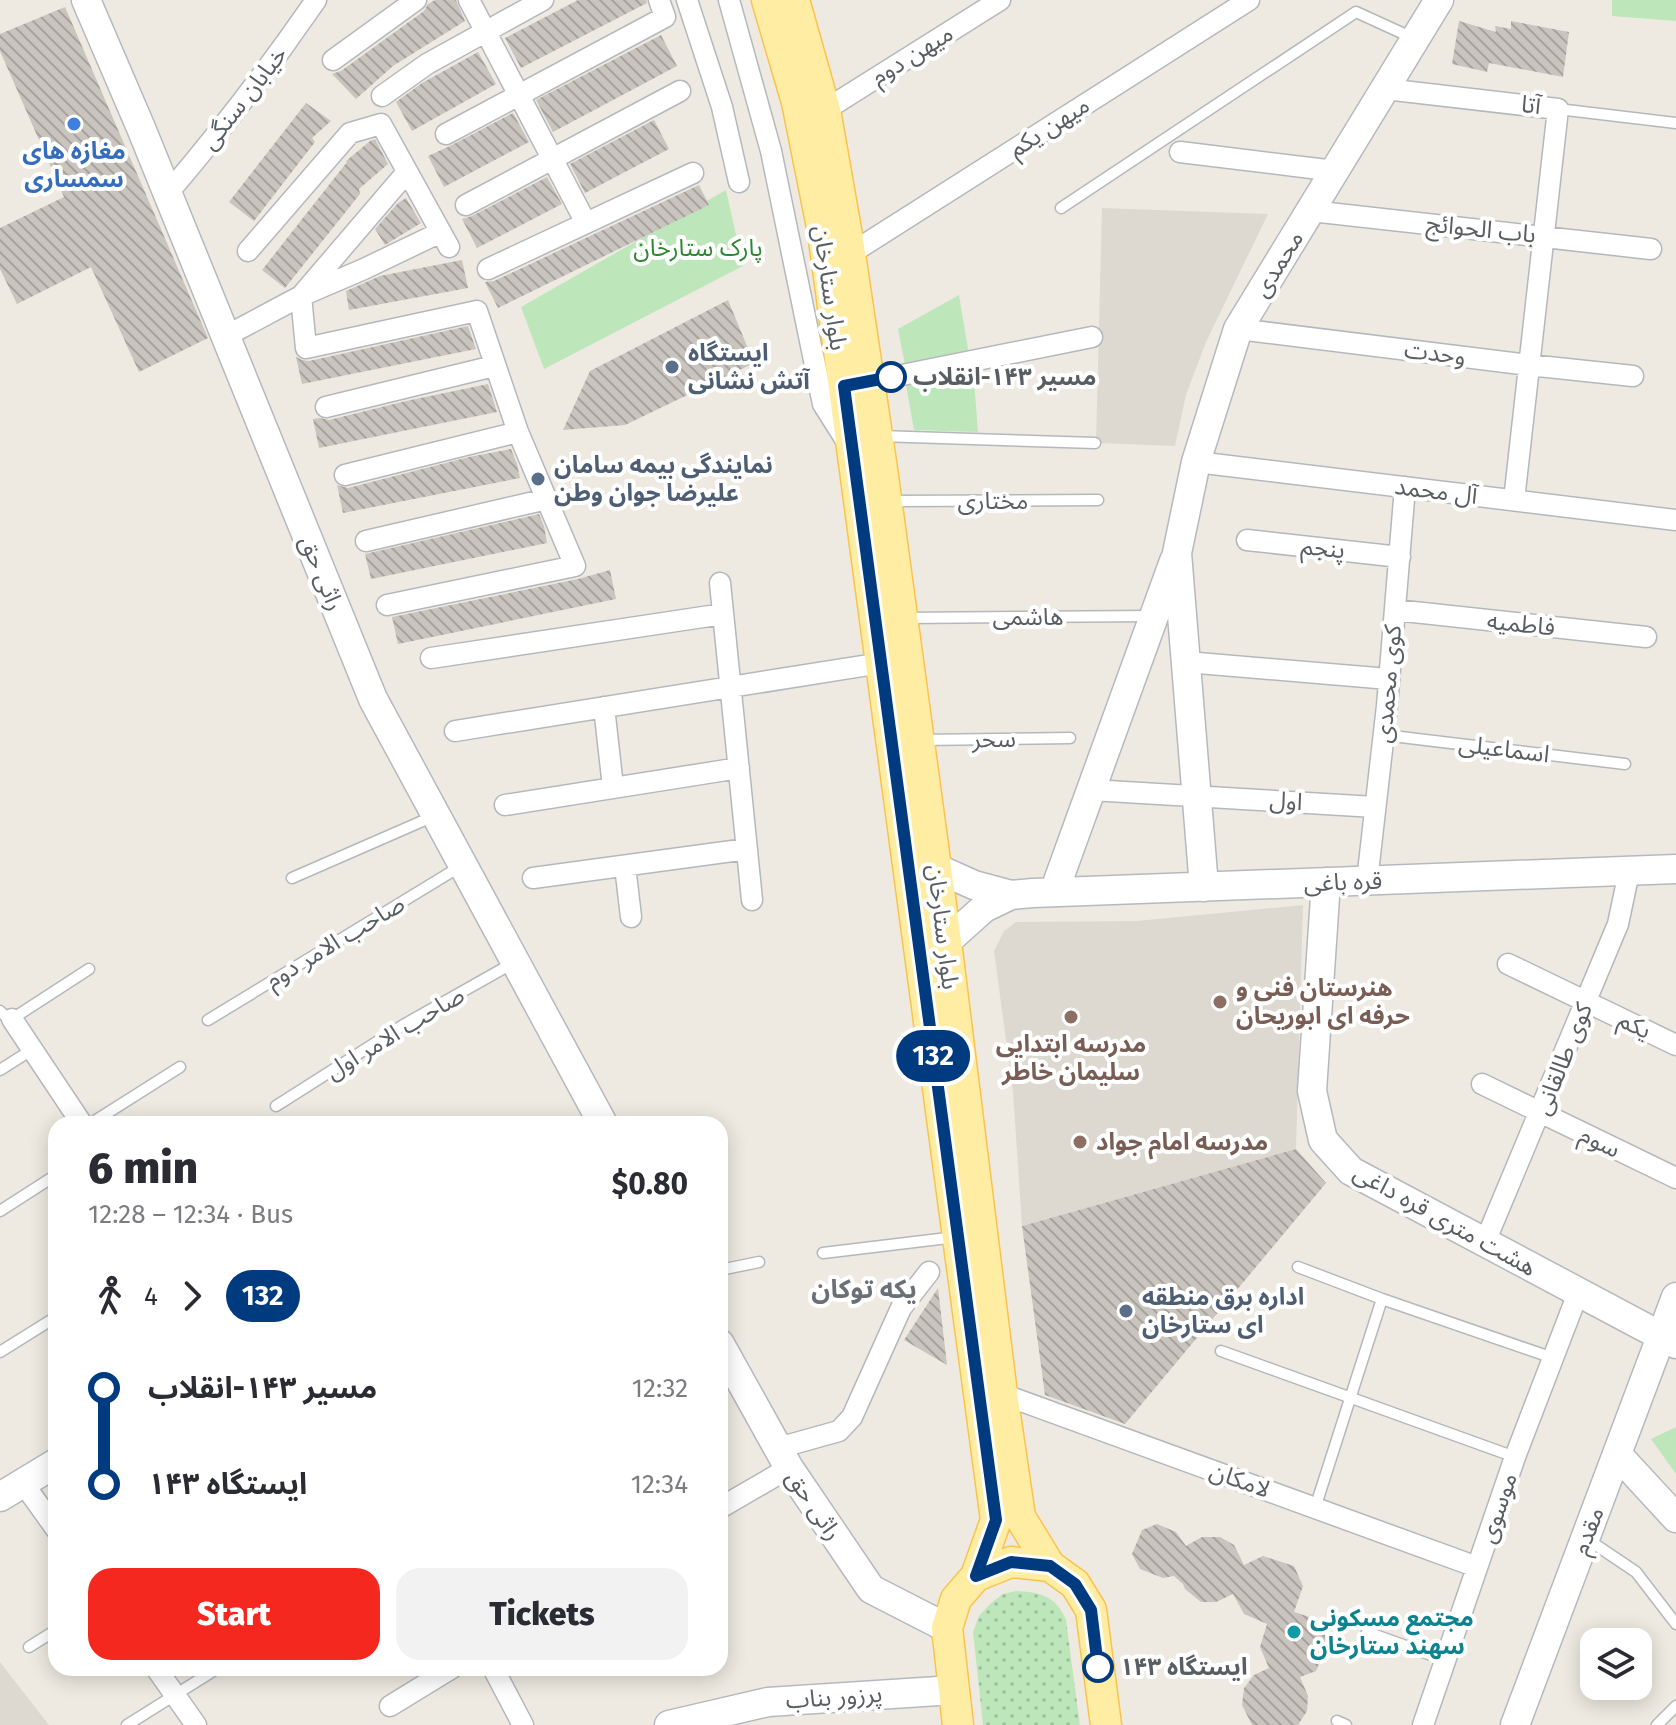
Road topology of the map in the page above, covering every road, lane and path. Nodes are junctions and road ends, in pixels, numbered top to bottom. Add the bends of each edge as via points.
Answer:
1 (86, 0) edge
2 (316, 0) edge
3 (416, 0) edge
4 (469, 0) edge
5 (543, 0) edge
6 (659, 0) edge
7 (687, 0) edge
8 (729, 0) edge
9 (767, 0) edge
10 (794, 0) edge
11 (1000, 0) edge
12 (1249, 0) edge
13 (1439, 0) edge
14 (486, 32) junction
15 (1415, 39) junction
16 (333, 60) dead end
17 (1385, 89) junction
18 (680, 91) dead end
19 (519, 95) junction
20 (382, 96) dead end
21 (1558, 109) junction
22 (825, 110) junction
23 (1676, 123) edge
24 (446, 134) dead end
25 (1180, 152) dead end
26 (552, 159) junction
27 (1335, 171) junction
28 (407, 172) junction
29 (693, 173) dead end
30 (739, 182) dead end
31 (168, 193) junction
32 (466, 205) dead end
33 (1061, 208) dead end
34 (1311, 211) junction
35 (586, 223) junction
36 (1544, 236) junction
37 (1651, 249) dead end
38 (248, 251) dead end
39 (850, 254) junction
40 (488, 269) dead end
41 (301, 296) junction
42 (1238, 329) junction
43 (226, 336) junction
44 (1092, 337) dead end
45 (1529, 365) junction
46 (494, 366) junction
47 (1633, 376) dead end
48 (856, 384) junction
49 (326, 407) dead end
50 (518, 432) junction
51 (865, 443) junction
52 (1095, 443) dead end
53 (1196, 462) junction
54 (345, 475) dead end
55 (1405, 487) junction
56 (547, 499) junction
57 (1098, 500) dead end
58 (1514, 500) junction
59 (887, 501) junction
60 (1676, 520) edge
61 (1247, 540) dead end
62 (366, 541) dead end
63 (1177, 553) junction
64 (1400, 557) junction
65 (720, 583) dead end
66 (387, 605) dead end
67 (1395, 610) junction
68 (723, 614) junction
69 (1154, 616) junction
70 (902, 618) junction
71 (1646, 637) dead end
72 (431, 658) dead end
73 (1186, 662) junction
74 (881, 663) junction
75 (1389, 679) junction
76 (730, 686) junction
77 (604, 707) junction
78 (455, 731) dead end
79 (1384, 735) junction
80 (1070, 738) dead end
81 (919, 740) junction
82 (1625, 764) dead end
83 (739, 768) junction
84 (613, 787) junction
85 (1091, 790) junction
86 (1197, 795) junction
87 (505, 805) dead end
88 (1375, 807) junction
89 (436, 815) junction
90 (747, 849) junction
91 (462, 865) junction
92 (625, 866) junction
93 (1676, 869) edge
94 (923, 870) junction
95 (1629, 872) junction
96 (292, 878) dead end
97 (533, 878) dead end
98 (1367, 881) junction
99 (1326, 882) junction
100 (1204, 887) junction
101 (1054, 892) junction
102 (1011, 895) junction
103 (752, 900) dead end
104 (631, 917) dead end
105 (932, 943) junction
106 (515, 962) junction
107 (1508, 964) dead end
108 (89, 969) dead end
109 (1586, 1002) junction
110 (6, 1015) edge
111 (208, 1020) dead end
112 (1676, 1045) edge
113 (33, 1049) junction
114 (180, 1067) dead end
115 (0, 1070) edge
116 (1482, 1084) dead end
117 (276, 1106) dead end
118 (1541, 1113) junction
119 (77, 1116) edge
120 (103, 1116) edge
121 (595, 1116) edge
122 (1676, 1178) edge
123 (48, 1180) edge
124 (0, 1211) edge
125 (958, 1236) junction
126 (1485, 1242) junction
127 (823, 1253) dead end
128 (759, 1262) dead end
129 (1298, 1267) dead end
130 (728, 1268) edge
131 (929, 1272) dead end
132 (1578, 1293) junction
133 (1676, 1297) edge
134 (1382, 1299) junction
135 (48, 1322) edge
136 (1669, 1341) edge
137 (1221, 1351) dead end
138 (0, 1352) edge
139 (728, 1358) edge
140 (1553, 1358) junction
141 (1002, 1394) junction
142 (1350, 1397) junction
143 (1617, 1454) junction
144 (1515, 1457) junction
145 (784, 1458) junction
146 (48, 1468) edge
147 (12, 1490) edge
148 (728, 1502) edge
149 (1315, 1508) junction
150 (1676, 1518) edge
151 (48, 1522) edge
152 (1586, 1537) junction
153 (1050, 1566) junction
154 (1477, 1567) junction
155 (976, 1576) junction
156 (1676, 1624) edge
157 (947, 1628) junction
158 (1367, 1632) dead end
159 (48, 1635) edge
160 (29, 1647) dead end
161 (1445, 1660) junction
162 (162, 1676) edge
163 (204, 1676) edge
164 (439, 1676) edge
165 (497, 1676) edge
166 (954, 1690) junction
167 (174, 1694) junction
168 (390, 1706) dead end
169 (1676, 1706) edge
170 (127, 1725) edge
171 (196, 1725) edge
172 (523, 1725) edge
173 (669, 1725) edge
174 (958, 1725) edge
175 (1106, 1725) edge
176 (1423, 1725) edge
177 (1515, 1725) edge
178 (1657, 1725) edge

1 - 31 main road, راثی حق
2 - 31 street, خیابان سنگی
3 - 16 street
4 - 14 street
5 - 14 street
6 - 19 street via 665,17
7 - 30 street via 722,107
8 - 51 street via 771,151 823,404
9 - 48 main road, بلوار ستارخان via 797,102
10 - 22 main road, بلوار ستارخان
11 - 22 street, میهن دوم
12 - 39 street, میهن یکم
13 - 15 main road, محمدی
14 - 19 street
14 - 20 street
15 - 17 main road, محمدی
15 - 33 lane via 1356,12
17 - 21 street, آتا
17 - 27 main road, محمدی
18 - 26 street
19 - 24 street
19 - 26 street
21 - 23 lane, آتا
21 - 36 street
22 - 39 main road, بلوار ستارخان
25 - 27 street
26 - 32 street
26 - 35 street
27 - 34 main road, محمدی
28 - 38 street via 381,124 350,133
28 - 41 street
28 - 41 street via 445,240
29 - 35 street
31 - 43 main road, راثی حق
34 - 36 street, باب الحوائج
34 - 42 main road, محمدی
35 - 40 street
36 - 37 street, باب الحوائج
36 - 45 street
39 - 48 main road, بلوار ستارخان
41 - 43 street
41 - 46 street via 306,348 477,311
42 - 45 street, وحدت
42 - 53 main road, محمدی
43 - 89 main road, راثی حق via 373,699
44 - 48 street
45 - 47 street, وحدت
45 - 58 street
46 - 49 street
46 - 50 street
48 - 51 main road, بلوار ستارخان
50 - 54 street
50 - 56 street
51 - 52 lane
51 - 59 main road, بلوار ستارخان
51 - 74 main road, بلوار ستارخان
53 - 55 street, آل محمد
53 - 63 main road, محمدی
55 - 58 street, آل محمد
55 - 64 street, کوی محمدی
56 - 62 street
56 - 66 street via 575,566
57 - 59 lane, مختاری
58 - 60 street, آل محمد
59 - 70 main road, بلوار ستارخان
61 - 64 street, پنجم
63 - 69 main road, محمدی
63 - 73 main road, محمدی
64 - 67 street, کوی محمدی
65 - 68 street
67 - 71 street, فاطمیه
67 - 75 street, کوی محمدی
68 - 72 street
68 - 76 street
69 - 70 lane, هاشمی
69 - 85 main road, محمدی
70 - 81 main road, بلوار ستارخان
73 - 75 street
73 - 86 main road, محمدی
74 - 76 street
74 - 94 main road, بلوار ستارخان
75 - 79 street, کوی محمدی
76 - 77 street
76 - 83 street
77 - 78 street
77 - 84 street
79 - 82 lane, اسماعیلی
79 - 88 street, کوی محمدی
80 - 81 lane, سحر
81 - 94 main road, بلوار ستارخان
83 - 84 street
83 - 90 street
84 - 87 street
85 - 86 street, اول
85 - 101 main road, محمدی
86 - 88 street, اول
86 - 100 main road, محمدی
88 - 98 street, کوی محمدی
89 - 91 main road, راثی حق
89 - 96 lane
90 - 92 street
90 - 103 street
91 - 106 main road, راثی حق
91 - 111 lane, صاحب الامر دوم
92 - 97 street
92 - 104 street
93 - 95 main road, قره باغی
94 - 102 main road, قره باغی
94 - 105 main road, بلوار ستارخان
95 - 98 main road, قره باغی
95 - 109 street, کوی طالقانی via 1618,924
98 - 99 main road, قره باغی
99 - 100 main road, قره باغی
99 - 126 main road, هشت متری قره داغی via 1312,1091 1323,1140 1351,1171
100 - 101 main road, قره باغی
101 - 102 main road, قره باغی
102 - 105 main road, قره باغی
105 - 125 main road, بلوار ستارخان
105 - 141 main road, بلوار ستارخان
106 - 117 lane, صاحب الامر اول
106 - 121 main road, راثی حق
107 - 109 street, یکم
108 - 110 lane
109 - 112 street, یکم
109 - 118 street, کوی طالقانی
110 - 113 street
113 - 115 lane
113 - 119 street
114 - 120 lane
116 - 118 street, سوم
118 - 122 street, سوم
118 - 126 street, کوی طالقانی
123 - 124 lane
125 - 127 lane
125 - 155 main road, بلوار ستارخان via 996,1520
126 - 132 main road, هشت متری قره داغی
128 - 130 lane
129 - 134 lane
131 - 145 street via 901,1308 852,1417 839,1431
132 - 136 main road, هشت متری قره داغی
132 - 140 street, موسوی
133 - 136 main road, مقدم
134 - 140 lane
134 - 142 lane
135 - 138 lane
136 - 143 main road, مقدم
137 - 142 lane
139 - 145 main road, راثی حق
140 - 144 street, موسوی
141 - 149 street, لامکان
141 - 153 main road, بلوار ستارخان via 1020,1517
142 - 144 lane
142 - 149 lane
143 - 150 main road
143 - 152 main road, مقدم
144 - 154 street, موسوی
145 - 148 street
145 - 157 main road, راثی حق via 871,1589
146 - 147 main road
147 - 151 street
149 - 154 street, لامکان
152 - 156 lane via 1636,1572
152 - 177 main road, مقدم
153 - 155 main road via 1011,1562
153 - 175 main road, بلوار ستارخان via 1075,1584 1091,1610
154 - 161 street, موسوی
155 - 157 main road, بلوار ستارخان via 956,1599
157 - 166 main road
158 - 161 lane
159 - 160 lane
161 - 176 street, موسوی
162 - 167 street
163 - 167 lane
164 - 168 street
165 - 172 street
166 - 173 main road, پرزور بناب via 768,1702
166 - 174 main road
167 - 170 lane
167 - 171 street
169 - 178 lane

